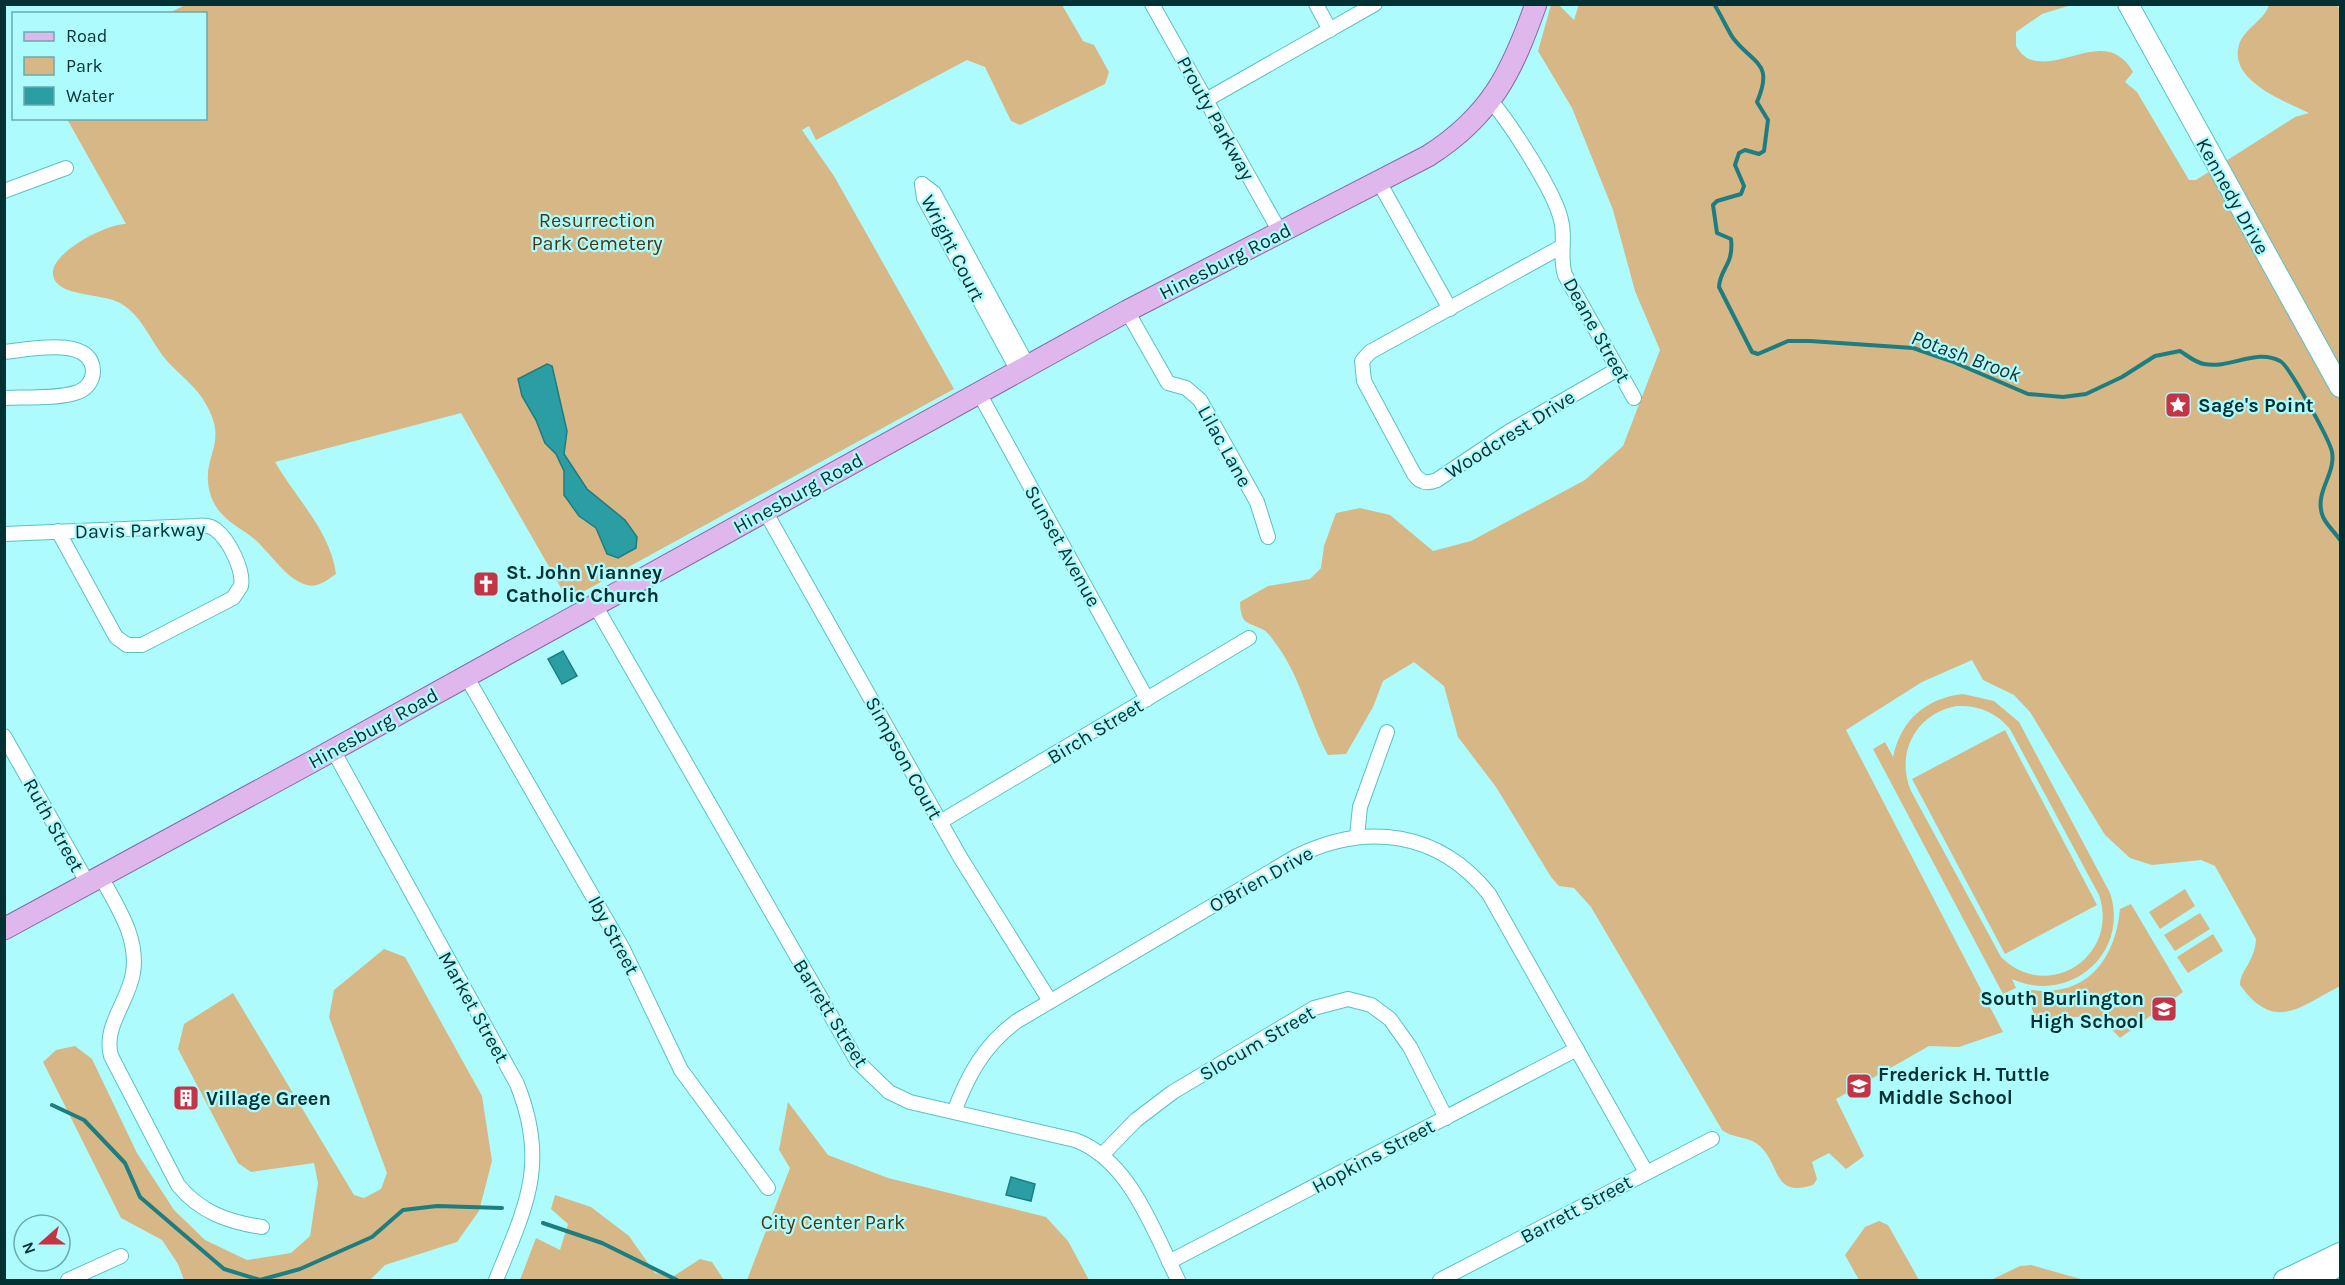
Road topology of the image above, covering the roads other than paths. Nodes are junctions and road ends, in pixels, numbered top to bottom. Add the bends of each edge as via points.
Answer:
1 (1152, 4) edge
2 (1316, 4) edge
3 (1375, 4) edge
4 (1536, 4) edge
5 (2128, 4) edge
6 (1330, 30) junction
7 (1206, 100) junction
8 (1491, 101) junction
9 (66, 168) dead end
10 (1379, 182) junction
11 (4, 191) edge
12 (1280, 232) junction
13 (1561, 248) junction
14 (1449, 309) junction
15 (1127, 311) junction
16 (4, 352) edge
17 (1023, 368) junction
18 (1618, 369) junction
19 (2340, 387) edge
20 (979, 393) junction
21 (4, 398) edge
22 (1635, 398) dead end
23 (765, 511) junction
24 (58, 531) junction
25 (4, 534) edge
26 (1268, 537) dead end
27 (595, 605) junction
28 (1249, 638) dead end
29 (466, 676) junction
30 (1147, 699) junction
31 (1387, 732) dead end
32 (4, 736) edge
33 (333, 750) junction
34 (940, 822) junction
35 (1357, 836) junction
36 (93, 879) junction
37 (4, 928) edge
38 (1050, 1001) junction
39 (1577, 1049) junction
40 (954, 1112) junction
41 (1446, 1118) junction
42 (1712, 1139) dead end
43 (1103, 1154) junction
44 (1646, 1172) junction
45 (768, 1188) dead end
46 (262, 1227) dead end
47 (2340, 1253) edge
48 (121, 1256) dead end
49 (1169, 1262) junction
50 (2340, 1264) edge
51 (68, 1281) edge
52 (496, 1281) edge
53 (1179, 1281) edge
54 (1440, 1281) edge
55 (2284, 1281) edge
56 (2316, 1281) edge

1 - 7 street, Prouty Parkway
2 - 6 street
3 - 6 street
4 - 8 main road, Hinesburg Road via 1516,58
5 - 19 main road, Kennedy Drive
6 - 7 street
7 - 12 street, Prouty Parkway
8 - 10 main road, Hinesburg Road via 1452,140
8 - 13 street, Deane Street via 1508,122 1558,210 1563,228
9 - 11 street
10 - 12 main road, Hinesburg Road
10 - 14 street
12 - 15 main road, Hinesburg Road
13 - 14 street, Woodcrest Drive
13 - 18 street, Deane Street via 1568,281
14 - 18 street, Woodcrest Drive via 1370,352 1362,361 1364,381 1420,481 1437,480 1510,431
15 - 17 main road, Hinesburg Road
15 - 26 street, Lilac Lane via 1168,383 1186,388 1200,400 1257,502
16 - 21 street via 74,348 87,355 93,369 88,384 76,393
17 - 17 street, Wright Court via 934,193 922,184 924,198
17 - 20 main road, Hinesburg Road
18 - 22 street, Deane Street
20 - 23 main road, Hinesburg Road
20 - 30 street, Sunset Avenue
23 - 27 main road, Hinesburg Road
23 - 34 street, Simpson Court
24 - 24 street, Davis Parkway via 114,633 128,645 145,644 233,598 241,586 240,569 223,538 208,526
24 - 25 street, Davis Parkway
27 - 29 main road, Hinesburg Road
27 - 40 street, Barrett Street via 857,1061 899,1098
28 - 30 street, Birch Street
29 - 33 main road, Hinesburg Road
29 - 45 street, Iby Street via 624,949 681,1070
30 - 34 street, Birch Street
31 - 35 street via 1360,807
32 - 36 street, Ruth Street
33 - 36 main road, Hinesburg Road
33 - 52 street, Market Street via 525,1104 533,1147 531,1188
34 - 38 street, Simpson Court
35 - 38 street, O'Brien Drive via 1297,856
35 - 39 street, O'Brien Drive via 1395,837 1423,845 1473,876 1497,906
36 - 37 main road, Hinesburg Road
36 - 46 street, Ruth Street via 121,912 134,956 131,982 109,1033 111,1056 187,1196 219,1217
38 - 40 street, O'Brien Drive via 990,1044 968,1076
39 - 41 street, Hopkins Street
39 - 44 street, O'Brien Drive
40 - 43 street, Barrett Street via 1075,1140
41 - 43 street, Slocum Street via 1410,1047 1390,1019 1371,1005 1348,999 1314,1008 1160,1100
41 - 49 street, Hopkins Street
42 - 44 street, Barrett Street
43 - 49 street, Barrett Street via 1135,1197
44 - 54 street, Barrett Street
47 - 55 main road
48 - 51 street
49 - 53 street, Barrett Street
50 - 56 main road

